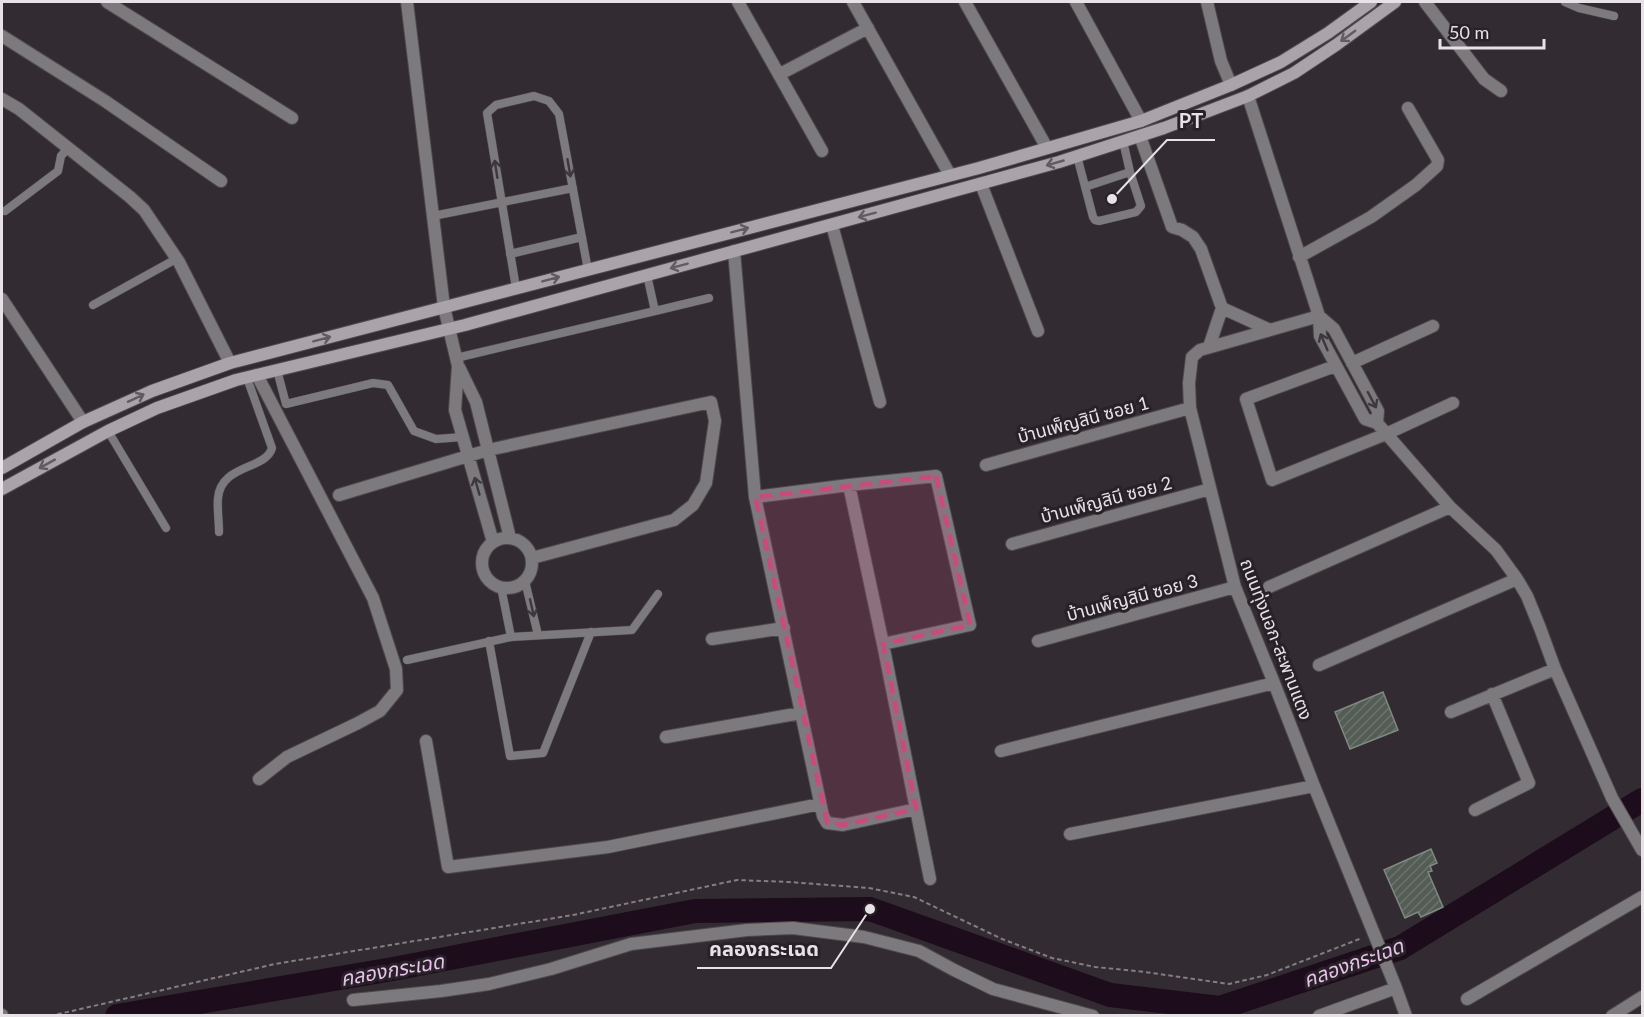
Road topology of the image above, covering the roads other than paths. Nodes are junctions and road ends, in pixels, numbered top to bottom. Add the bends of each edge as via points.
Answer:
1 (107, 2) edge
2 (407, 2) edge
3 (738, 2) edge
4 (853, 2) edge
5 (965, 2) edge
6 (1076, 2) edge
7 (1207, 2) edge
8 (1371, 2) edge
9 (1395, 2) edge
10 (1425, 2) edge
11 (1564, 2) edge
12 (1614, 16) dead end
13 (868, 28) junction
14 (2, 36) edge
15 (780, 74) junction
16 (1231, 85) junction
17 (1501, 91) dead end
18 (1248, 96) junction
19 (3, 102) edge
20 (1408, 108) dead end
21 (292, 118) dead end
22 (1141, 121) junction
23 (1140, 136) junction
24 (1123, 141) junction
25 (68, 148) junction
26 (1047, 148) junction
27 (822, 151) dead end
28 (1077, 156) junction
29 (1130, 172) junction
30 (950, 175) junction
31 (221, 181) dead end
32 (981, 184) junction
33 (1085, 187) junction
34 (573, 188) junction
35 (502, 202) junction
36 (5, 211) dead end
37 (433, 216) junction
38 (832, 225) junction
39 (582, 237) junction
40 (734, 251) junction
41 (510, 254) junction
42 (1299, 257) junction
43 (176, 259) junction
44 (588, 270) junction
45 (647, 275) junction
46 (516, 288) junction
47 (709, 298) dead end
48 (2, 299) edge
49 (93, 305) dead end
50 (444, 307) junction
51 (1222, 308) junction
52 (655, 311) junction
53 (1319, 316) junction
54 (1433, 326) dead end
55 (449, 329) junction
56 (1270, 330) junction
57 (1038, 331) dead end
58 (1209, 347) junction
59 (457, 362) junction
60 (230, 363) junction
61 (1352, 363) junction
62 (1335, 366) junction
63 (277, 370) junction
64 (252, 377) junction
65 (880, 402) dead end
66 (1453, 403) dead end
67 (1190, 408) junction
68 (83, 422) junction
69 (1377, 423) junction
70 (108, 431) junction
71 (1386, 434) junction
72 (463, 437) junction
73 (488, 450) junction
74 (468, 456) junction
75 (986, 465) dead end
76 (2, 468) edge
77 (849, 485) junction
78 (2, 489) edge
79 (1210, 489) junction
80 (339, 495) dead end
81 (755, 497) junction
82 (1450, 507) junction
83 (166, 528) dead end
84 (219, 532) dead end
85 (510, 538) junction
86 (493, 542) junction
87 (1012, 543) dead end
88 (532, 558) junction
89 (1517, 579) junction
90 (525, 580) junction
91 (501, 587) junction
92 (1269, 587) dead end
93 (1235, 588) junction
94 (658, 594) dead end
95 (784, 628) junction
96 (591, 632) junction
97 (538, 635) junction
98 (511, 637) junction
99 (712, 639) dead end
100 (489, 641) junction
101 (1038, 641) dead end
102 (883, 644) junction
103 (407, 660) dead end
104 (1319, 665) dead end
105 (1555, 669) junction
106 (1274, 683) junction
107 (1492, 694) junction
108 (1450, 712) dead end
109 (801, 713) junction
110 (666, 737) dead end
111 (426, 741) dead end
112 (1001, 751) dead end
113 (259, 779) dead end
114 (1314, 786) junction
115 (820, 804) junction
116 (916, 809) junction
117 (1475, 810) dead end
118 (1070, 834) dead end
119 (1641, 847) edge
120 (930, 879) dead end
121 (1642, 897) edge
122 (1394, 982) junction
123 (1642, 997) edge
124 (1467, 999) dead end
125 (353, 1000) dead end
126 (1093, 1016) edge
127 (1319, 1016) edge
128 (1406, 1016) edge
129 (1612, 1016) edge

1 - 21 street
2 - 37 street
3 - 15 street
4 - 13 street
5 - 26 street
6 - 22 street
7 - 16 street
8 - 16 street via 1290,57
9 -> 18 street via 1294,73
10 - 17 street via 1484,79
11 - 12 lane
13 - 15 street
13 - 30 street
14 - 31 street
15 - 27 street
16 - 22 street
18 - 23 street
18 - 42 street
19 - 25 street via 19,109
20 - 42 street via 1437,166 1371,217
22 - 26 street
23 - 24 street
23 - 51 street via 1172,228 1193,237 1202,249
24 - 28 street
24 - 29 lane
25 - 36 lane via 61,156 58,171
25 - 43 street via 138,203
26 - 30 street
28 -> 32 street
28 - 33 lane
29 - 33 lane
29 - 33 lane via 1141,206 1136,212 1095,220
44 -> 30 street
32 -> 38 street
32 - 57 street
34 - 35 lane
35 -> 34 lane via 487,113 496,105 534,96 549,102 559,114
34 - 39 lane
35 - 37 lane
35 - 41 lane
37 - 50 street
38 - 40 street
38 - 65 street
39 - 41 lane
39 - 44 lane
40 -> 45 street
40 - 81 street
41 - 46 lane
42 - 53 street
43 - 49 lane
43 - 60 street
46 -> 44 street
45 - 52 lane
45 - 55 street
46 - 50 street
47 - 52 lane
48 - 68 street
50 - 55 street
60 -> 50 street
51 - 56 street
51 - 58 street
52 - 59 lane
53 - 56 street
53 - 61 street via 1334,329
62 -> 53 street via 1320,336
54 - 61 street
55 - 59 street
55 - 63 street
56 - 58 street
58 - 67 street, ถนนทุ่งนอก-สะพานแตง via 1192,357
59 - 72 street via 455,410
59 - 73 street via 476,402
68 -> 60 street via 152,391
61 -> 69 street via 1378,411
62 - 69 street via 1365,419
62 - 71 street via 1246,399 1272,480
63 - 64 street
63 - 72 lane via 286,404 373,383 388,385 414,431 436,439
64 - 70 street via 157,408
64 - 84 lane via 272,448 263,459 225,480 218,496
64 - 113 street via 373,598 396,669 397,690 380,711 287,757
66 - 71 street
67 - 75 street, บ้านเพ็ญสินี ซอย 1
67 - 79 street, ถนนทุ่งนอก-สะพานแตง
68 - 76 street
69 - 71 street
70 -> 78 street
70 - 83 lane
71 - 82 street
72 - 74 street
73 - 74 street
73 - 85 street
73 - 88 street via 711,402 715,421 706,483 693,505 674,520
74 - 80 street
86 -> 74 street
77 - 81 street
77 - 102 street
77 - 102 street via 936,476 970,625
79 - 87 street, บ้านเพ็ญสินี ซอย 2
79 - 93 street, ถนนทุ่งนอก-สะพานแตง
81 - 95 street
82 - 89 street via 1496,550
82 - 92 street
85 - 86 street
85 - 88 street via 528,548
86 - 91 street via 482,560 483,570 493,584
88 - 90 street
89 - 104 street
89 - 105 street
90 - 91 street via 514,587
90 -> 97 lane
91 - 98 lane
93 - 101 street, บ้านเพ็ญสินี ซอย 3
93 - 106 street, ถนนทุ่งนอก-สะพานแตง
94 - 96 lane via 632,630
95 - 99 street
95 - 109 street
96 - 97 lane
96 - 100 lane via 543,753 510,756
97 - 98 lane
98 - 100 lane
100 - 103 lane
102 - 116 street
105 - 107 street
105 - 119 street via 1612,798
106 - 112 street
106 - 114 street, ถนนทุ่งนอก-สะพานแตง
107 - 108 street
107 - 117 street via 1529,783
109 - 110 street
109 - 115 street
111 - 115 street via 448,867 608,847
114 - 118 street
114 - 122 street, ถนนทุ่งนอก-สะพานแตง
115 - 116 street via 827,823 836,825
116 - 120 street
121 - 124 street
122 - 127 street
122 - 128 street, ถนนทุ่งนอก-สะพานแตง
123 - 129 street
125 - 126 street via 489,984 631,944 793,928 864,937 920,951 993,989

